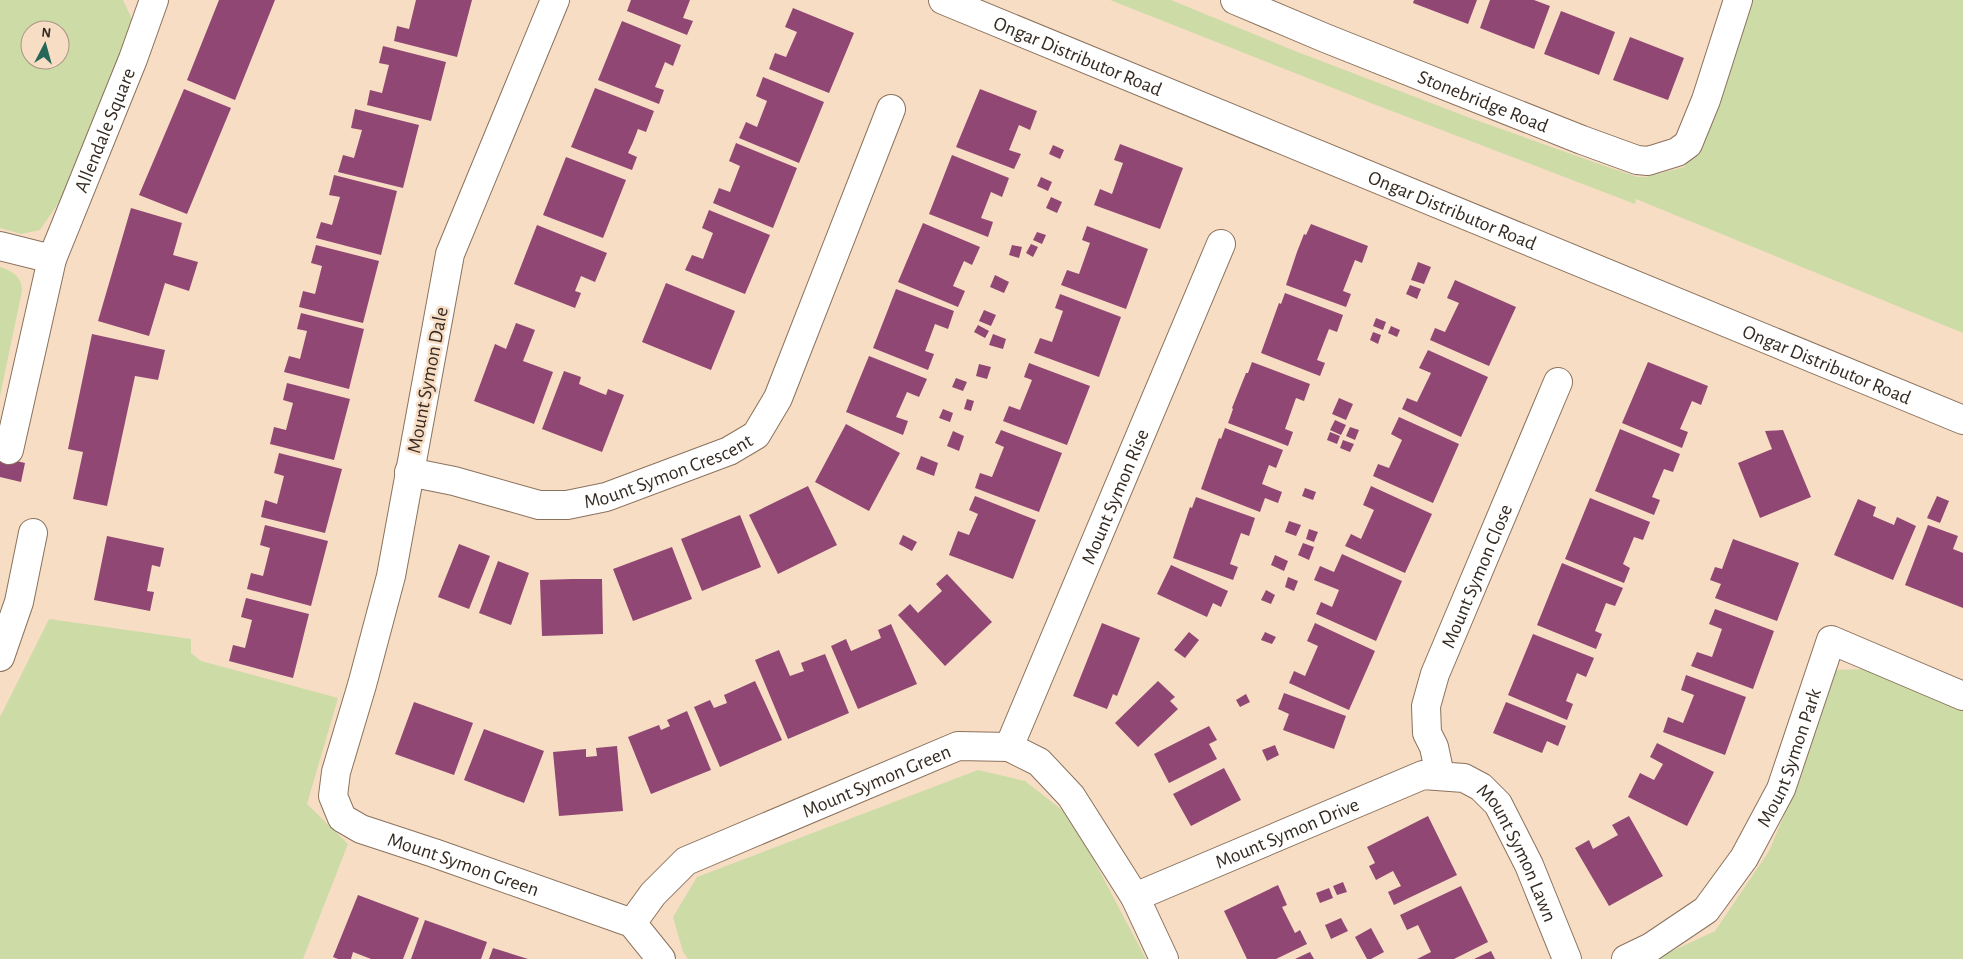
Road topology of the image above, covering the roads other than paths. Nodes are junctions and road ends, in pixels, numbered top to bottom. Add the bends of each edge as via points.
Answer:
1 (154, 0) edge
2 (555, 0) edge
3 (943, 0) edge
4 (1235, 0) edge
5 (1738, 0) edge
6 (891, 109) dead end
7 (1220, 244) dead end
8 (0, 246) edge
9 (52, 259) junction
10 (1558, 382) dead end
11 (1963, 420) edge
12 (9, 450) dead end
13 (409, 472) junction
14 (33, 533) dead end
15 (0, 657) edge
16 (1963, 696) edge
17 (1009, 748) junction
18 (336, 772) joint
19 (1440, 775) junction
20 (1135, 897) junction
21 (632, 923) junction
22 (661, 959) edge
23 (1164, 959) edge
24 (1567, 959) edge
25 (1626, 959) edge

1 - 9 street, Allendale Square
2 - 13 street, Mount Symon Dale via 450,254
3 - 11 street, Ongar Distributor Road
4 - 5 street, Stonebridge Road via 1637,160 1648,161 1677,152 1688,144 1706,100
6 - 13 street, Mount Symon Crescent via 778,398 756,435 703,461 606,496 567,505 539,505 454,480
7 - 17 street, Mount Symon Rise
8 - 9 street
9 - 12 street, Allendale Square
10 - 19 street, Mount Symon Close via 1435,674 1426,706 1427,733 1434,747
13 - 18 street, Mount Symon Dale via 391,576
14 - 15 street via 19,602
16 - 25 street, Mount Symon Park via 1831,640 1781,789 1744,858 1706,910 1651,947
17 - 20 street, Mount Symon Green via 1039,762 1071,796
17 - 21 street, Mount Symon Green via 958,746 686,860 652,894
18 - 21 street, Mount Symon Green via 333,796 342,818 361,829
19 - 20 street, Mount Symon Drive via 1423,775
19 - 24 street, Mount Symon Lawn via 1464,778 1481,787 1498,804 1529,865
20 - 23 street, Mount Symon Green
21 - 22 street

